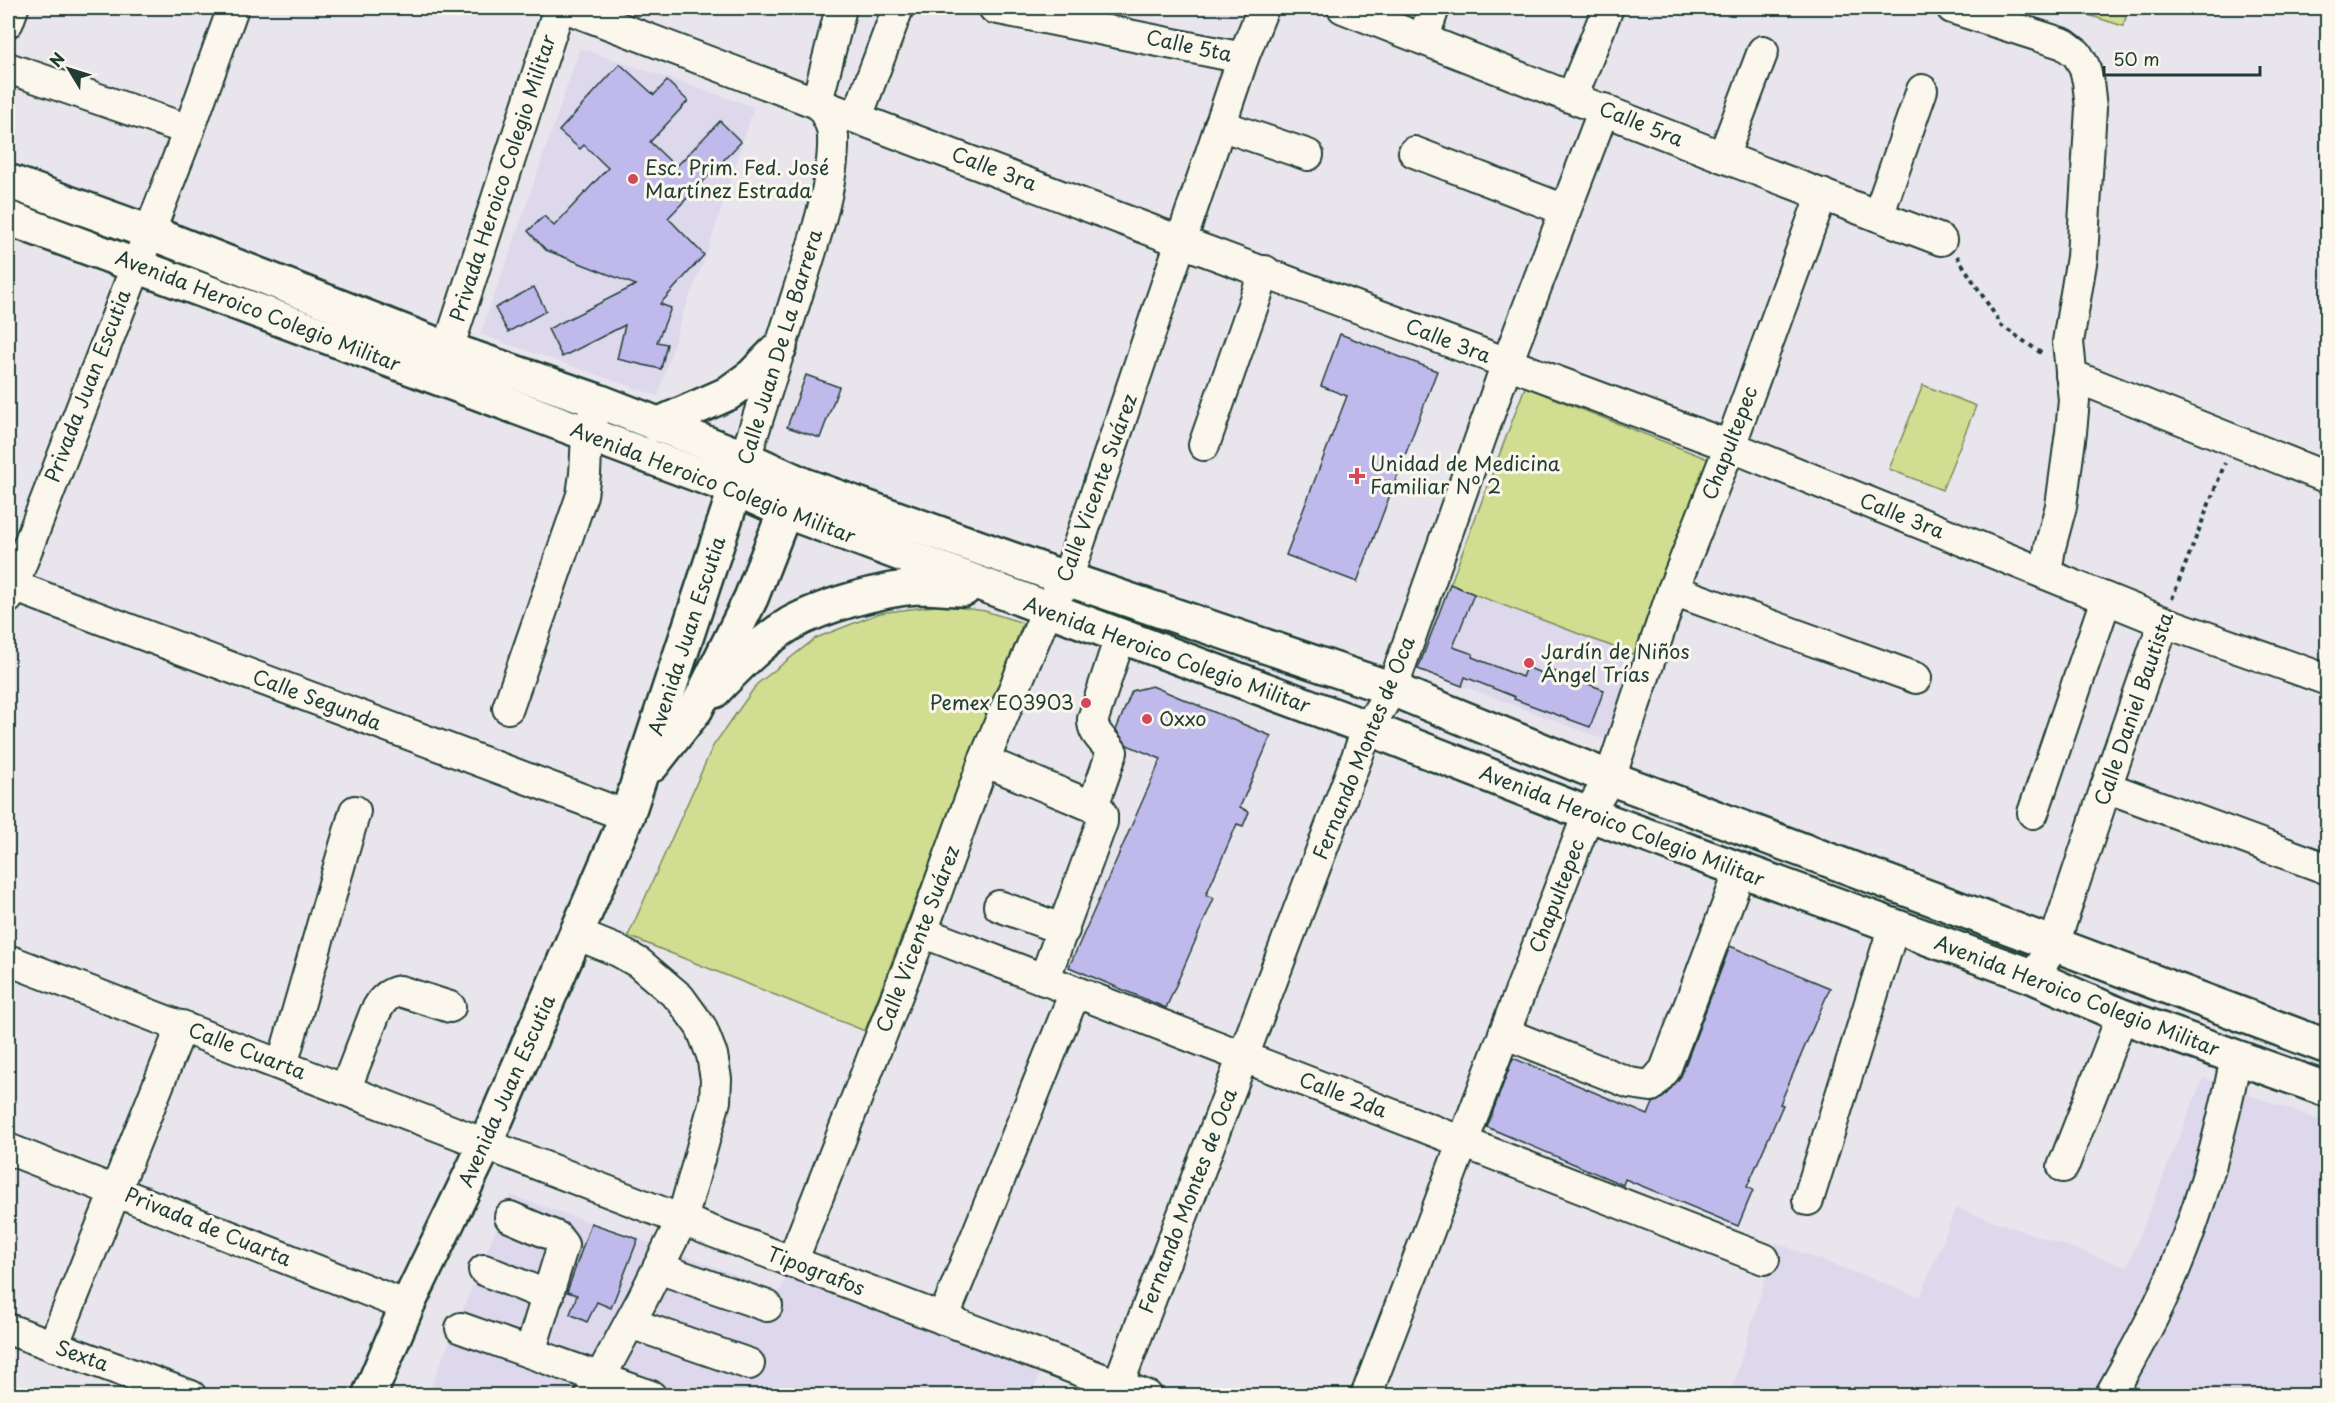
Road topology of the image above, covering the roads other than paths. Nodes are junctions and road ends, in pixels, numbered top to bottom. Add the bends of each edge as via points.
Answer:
1 (13, 8) edge
2 (234, 8) edge
3 (559, 8) edge
4 (841, 8) edge
5 (898, 8) edge
6 (994, 8) edge
7 (1263, 8) edge
8 (1342, 8) edge
9 (1434, 8) edge
10 (1608, 8) edge
11 (1952, 8) edge
12 (586, 11) edge
13 (1085, 16) edge
14 (8, 22) edge
15 (1423, 39) junction
16 (1763, 51) dead end
17 (1243, 58) junction
18 (8, 68) edge
19 (1922, 90) dead end
20 (1572, 97) junction
21 (819, 102) junction
22 (1604, 109) junction
23 (857, 117) junction
24 (1221, 125) junction
25 (189, 129) junction
26 (1414, 152) dead end
27 (1308, 155) dead end
28 (1723, 157) junction
29 (8, 181) edge
30 (1822, 194) junction
31 (1565, 210) junction
32 (1878, 216) junction
33 (8, 218) edge
34 (149, 232) junction
35 (1941, 240) road end
36 (1182, 242) junction
37 (135, 265) junction
38 (1265, 272) junction
39 (780, 347) junction
40 (448, 349) junction
41 (1507, 363) junction
42 (2071, 375) junction
43 (598, 401) junction
44 (657, 425) junction
45 (587, 434) junction
46 (1204, 445) dead end
47 (1730, 446) junction
48 (745, 458) junction
49 (2328, 478) edge
50 (804, 485) junction
51 (736, 489) junction
52 (785, 511) junction
53 (2046, 574) junction
54 (1067, 579) junction
55 (989, 588) junction
56 (9, 589) edge
57 (1673, 590) junction
58 (2106, 599) junction
59 (1047, 610) junction
60 (2164, 622) junction
61 (1120, 637) junction
62 (1916, 678) dead end
63 (2328, 680) edge
64 (1392, 689) junction
65 (508, 708) dead end
66 (696, 709) junction
67 (1368, 729) junction
68 (984, 761) junction
69 (1610, 778) junction
70 (639, 783) junction
71 (2106, 787) junction
72 (1093, 806) junction
73 (355, 811) dead end
74 (2033, 813) dead end
75 (1588, 814) junction
76 (627, 816) junction
77 (2328, 869) edge
78 (1740, 871) junction
79 (999, 906) dead end
80 (1894, 926) junction
81 (1064, 930) junction
82 (922, 932) junction
83 (576, 934) junction
84 (2054, 944) junction
85 (8, 960) edge
86 (2034, 978) junction
87 (1044, 980) junction
88 (1075, 993) junction
89 (450, 1007) dead end
90 (2122, 1016) junction
91 (182, 1026) junction
92 (1504, 1033) junction
93 (2328, 1047) edge
94 (1244, 1056) junction
95 (2236, 1057) junction
96 (282, 1065) junction
97 (345, 1090) junction
98 (2328, 1090) edge
99 (1463, 1141) junction
100 (485, 1145) junction
101 (8, 1149) edge
102 (2063, 1167) dead end
103 (116, 1191) junction
104 (1808, 1200) dead end
105 (510, 1217) dead end
106 (682, 1220) junction
107 (1764, 1259) dead end
108 (792, 1262) junction
109 (658, 1268) junction
110 (484, 1270) dead end
111 (548, 1296) junction
112 (407, 1306) junction
113 (767, 1306) dead end
114 (943, 1319) junction
115 (630, 1323) junction
116 (461, 1328) dead end
117 (8, 1329) edge
118 (53, 1346) junction
119 (530, 1352) junction
120 (749, 1364) dead end
121 (1118, 1385) junction
122 (596, 1387) edge
123 (191, 1395) edge
124 (369, 1395) edge
125 (651, 1395) edge
126 (1147, 1395) edge
127 (1366, 1395) edge
128 (2110, 1395) edge

1 - 14 street
2 - 25 street, Privada Juan Escutia
3 - 40 street, Privada Heroico Colegio Militar
4 - 21 street
5 - 23 street
6 - 13 street, Calle 5ta
7 - 17 street, Calle Vicente Suárez
8 - 15 street, Calle 5ra
9 - 15 street
10 - 20 street
11 - 42 street via 2064,44 2084,66 2091,108 2082,257 2068,342
12 - 21 street, Calle 3ra
13 - 17 street, Calle 5ta
15 - 20 street, Calle 5ra
16 - 28 street
17 - 24 street, Calle Vicente Suárez
18 - 25 street
19 - 32 street
20 - 22 street, Calle 5ra
21 - 23 street, Calle 3ra
21 - 39 street, Calle Juan De La Barrera via 834,134 833,152 814,242
22 - 28 street, Calle 5ra
22 - 31 street, Fernando Montes de Oca
23 - 36 street, Calle 3ra
24 - 27 street
24 - 36 street, Calle Vicente Suárez
25 - 34 street, Privada Juan Escutia
26 - 31 street
28 - 30 street, Calle 5ra
29 - 34 main road, Avenida Heroico Colegio Militar
30 - 32 street, Calle 5ra
30 - 47 street, Chapultepec
31 - 41 street, Fernando Montes de Oca
32 - 35 street, Calle 5ra
33 - 37 main road, Avenida Heroico Colegio Militar
34 - 37 street, Privada Juan Escutia
34 - 40 main road, Avenida Heroico Colegio Militar
36 - 38 street, Calle 3ra
36 - 54 street, Calle Vicente Suárez
37 - 45 main road, Avenida Heroico Colegio Militar
37 - 56 street, Privada Juan Escutia
38 - 41 street, Calle 3ra
38 - 46 street
39 - 44 main road via 752,376 727,394
39 - 48 street, Calle Juan De La Barrera
40 - 43 main road, Avenida Heroico Colegio Militar
41 - 47 street, Calle 3ra
41 - 64 street, Fernando Montes de Oca
42 - 49 street
42 - 53 street via 2074,400 2067,465
43 - 44 main road, Avenida Heroico Colegio Militar
43 - 45 street
44 - 48 main road, Avenida Heroico Colegio Militar
45 - 51 main road, Avenida Heroico Colegio Militar
45 - 65 street via 582,495
47 - 53 street, Calle 3ra
47 - 57 street, Chapultepec
48 - 50 main road, Avenida Heroico Colegio Militar
48 - 51 main road, Calle Juan De La Barrera
50 - 52 main road, Avenida Juan Escutia
50 - 54 main road, Avenida Heroico Colegio Militar
51 - 52 main road, Avenida Heroico Colegio Militar
51 - 70 main road, Avenida Juan Escutia
52 - 55 main road, Avenida Heroico Colegio Militar
52 - 66 main road, Avenida Juan Escutia via 751,598
53 - 58 street, Calle 3ra
54 - 59 street, Calle Vicente Suárez
54 - 64 main road, Avenida Heroico Colegio Militar
55 - 59 main road, Avenida Heroico Colegio Militar
55 - 66 main road via 917,587 822,610 790,625 764,644
56 - 76 street, Calle Segunda
57 - 62 street
57 - 69 street, Chapultepec
58 - 60 street, Calle 3ra
58 - 74 street
59 - 61 main road, Avenida Heroico Colegio Militar
59 - 68 street, Calle Vicente Suárez
60 - 63 street, Calle 3ra
60 - 71 street, Calle Daniel Bautista
61 - 67 main road, Avenida Heroico Colegio Militar
61 - 72 street via 1093,719 1096,733 1113,752
64 - 67 street, Fernando Montes de Oca
64 - 69 main road, Avenida Heroico Colegio Militar
66 - 70 main road, Avenida Juan Escutia
67 - 75 main road, Avenida Heroico Colegio Militar
67 - 94 street, Fernando Montes de Oca
68 - 72 street
68 - 82 street, Calle Vicente Suárez
69 - 75 street, Chapultepec
69 - 84 main road, Avenida Heroico Colegio Militar
70 - 76 main road, Avenida Juan Escutia
71 - 77 street
71 - 84 street, Calle Daniel Bautista
72 - 81 street via 1102,814 1102,822
73 - 96 street
75 - 78 main road, Avenida Heroico Colegio Militar
75 - 92 street, Chapultepec
76 - 83 main road, Avenida Juan Escutia
78 - 80 main road, Avenida Heroico Colegio Militar
78 - 92 street via 1665,1070 1651,1086 1630,1083
79 - 81 street
80 - 86 main road, Avenida Heroico Colegio Militar
80 - 104 street
81 - 87 street
82 - 87 street, Calle 2da
82 - 108 street, Calle Vicente Suárez
83 - 100 main road, Avenida Juan Escutia
83 - 106 street via 639,963 680,998 701,1027 712,1055 715,1101
84 - 86 street, Calle Daniel Bautista
84 - 93 main road, Avenida Heroico Colegio Militar
85 - 91 street, Calle Cuarta
86 - 90 main road, Avenida Heroico Colegio Militar
87 - 88 street, Calle 2da
88 - 94 street, Calle 2da
88 - 114 street
89 - 97 street via 392,992 375,1013
90 - 95 main road, Avenida Heroico Colegio Militar
90 - 102 street
91 - 96 street, Calle Cuarta
91 - 103 street
92 - 99 street, Chapultepec
94 - 99 street, Calle 2da
94 - 121 street, Fernando Montes de Oca
95 - 98 main road, Avenida Heroico Colegio Militar
95 - 128 street via 2213,1162 2191,1227 2162,1298
96 - 97 street, Calle Cuarta
97 - 100 street, Calle Cuarta
99 - 107 street, Calle 2da
99 - 127 street, Chapultepec
100 - 106 street, Tipografos
100 - 112 main road, Avenida Juan Escutia
101 - 103 street, Privada de Cuarta
103 - 112 street, Privada de Cuarta
103 - 118 street
105 - 111 street via 557,1237 563,1245
106 - 108 street, Tipografos
106 - 109 street
108 - 114 street, Tipografos
109 - 113 street
109 - 115 street
110 - 111 street
111 - 119 street
112 - 124 main road, Avenida Juan Escutia
114 - 121 street, Tipografos
115 - 120 street
115 - 122 street
116 - 119 street
117 - 118 street, Sexta
118 - 123 street, Sexta
119 - 122 street
121 - 126 street, Tipografos
122 - 125 street

